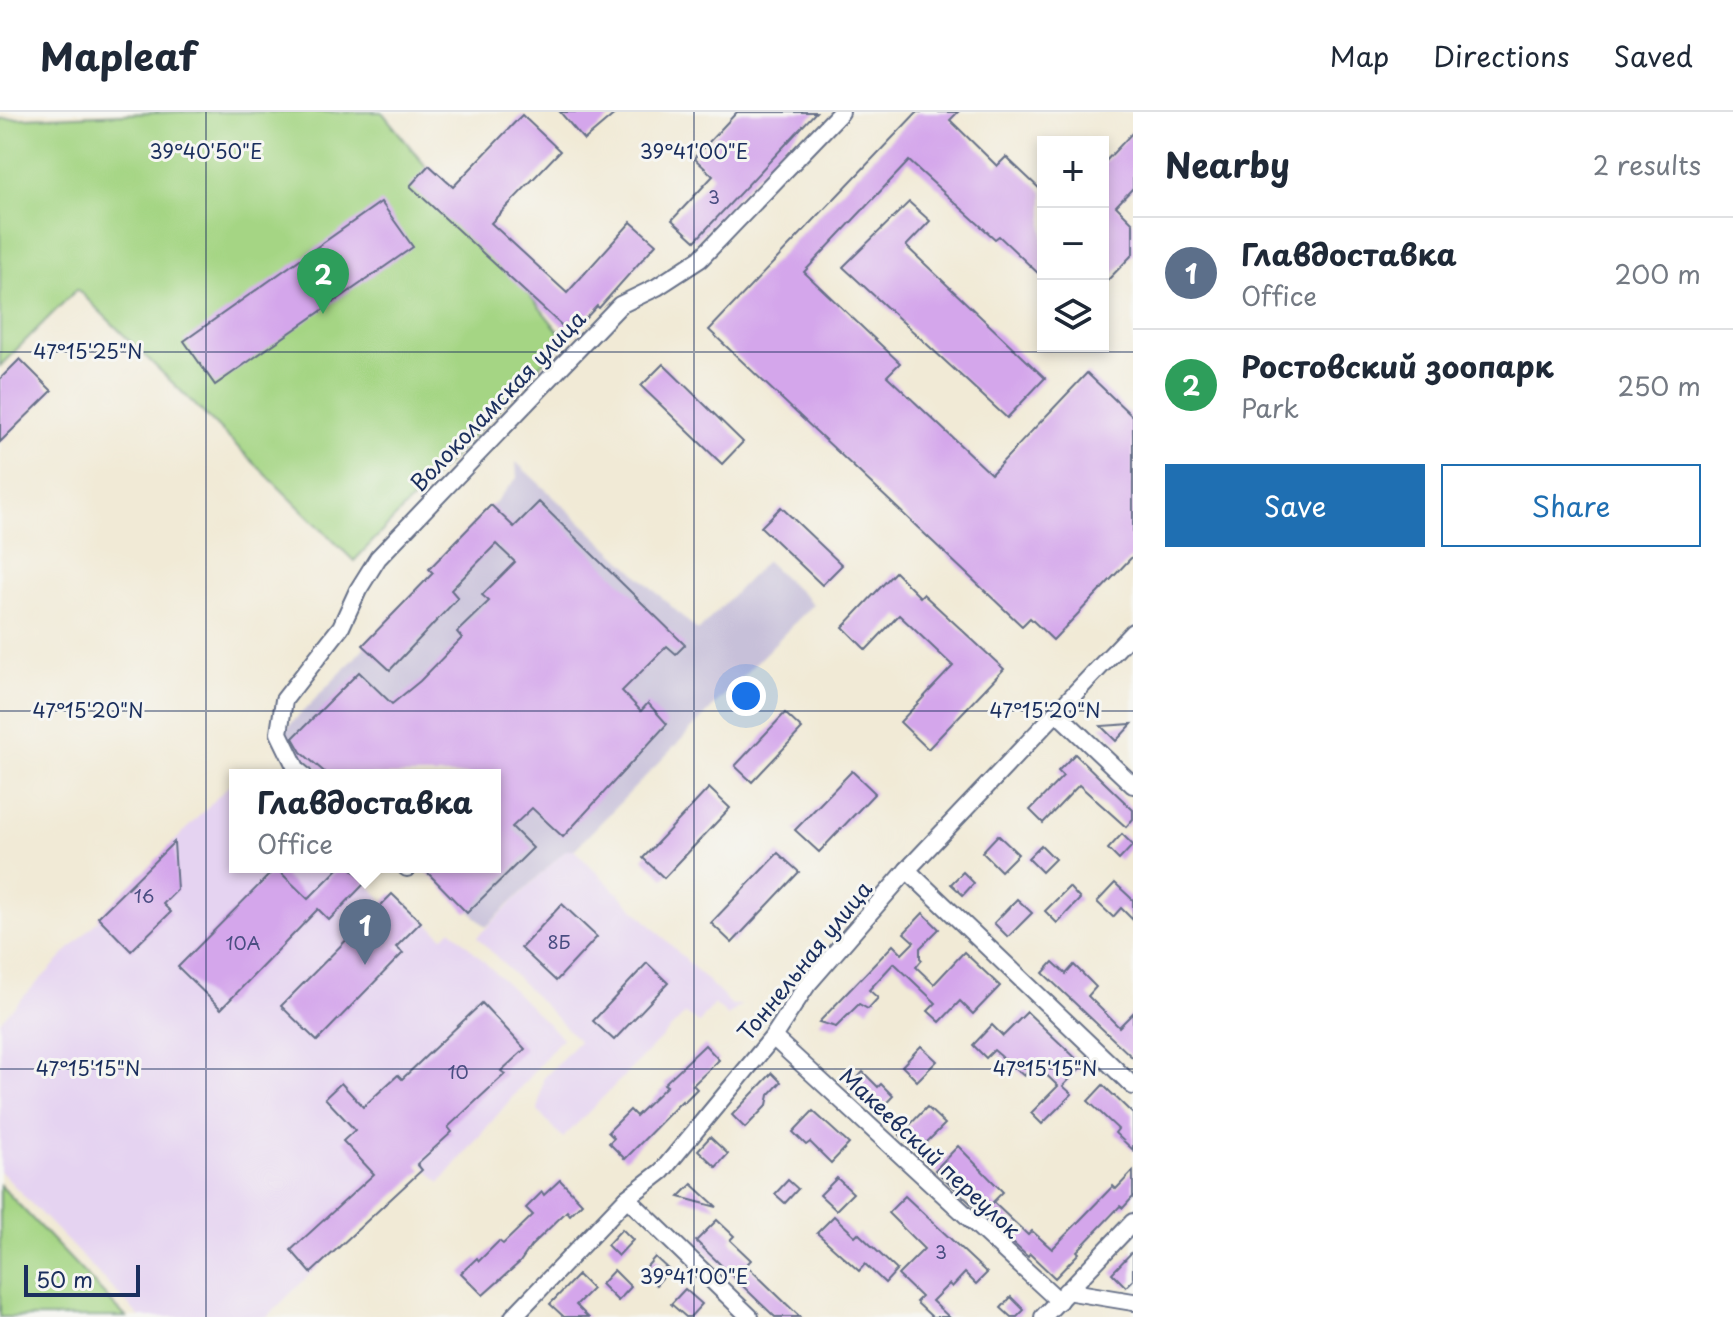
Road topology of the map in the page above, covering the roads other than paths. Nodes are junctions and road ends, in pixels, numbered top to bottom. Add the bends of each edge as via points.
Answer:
1 (841, 112) edge
2 (1133, 632) edge
3 (1057, 713) junction
4 (297, 769) edge
5 (1133, 785) edge
6 (907, 870) junction
7 (773, 1037) junction
8 (1133, 1086) edge
9 (627, 1198) junction
10 (1133, 1222) edge
11 (1062, 1296) junction
12 (1133, 1302) edge
13 (513, 1317) edge
14 (750, 1317) edge
15 (1043, 1317) edge

1 - 4 street, Волоколамская улица via 700,259 620,305 378,558 341,627 284,700 279,733
2 - 3 street, Тоннельная улица
3 - 5 street
3 - 6 street, Тоннельная улица
6 - 7 street, Тоннельная улица via 807,985
6 - 8 street
7 - 9 street, Тоннельная улица via 662,1171
7 - 11 street, Макеевский переулок
9 - 13 street, Тоннельная улица
9 - 14 street
10 - 11 street
11 - 12 street
11 - 15 street

